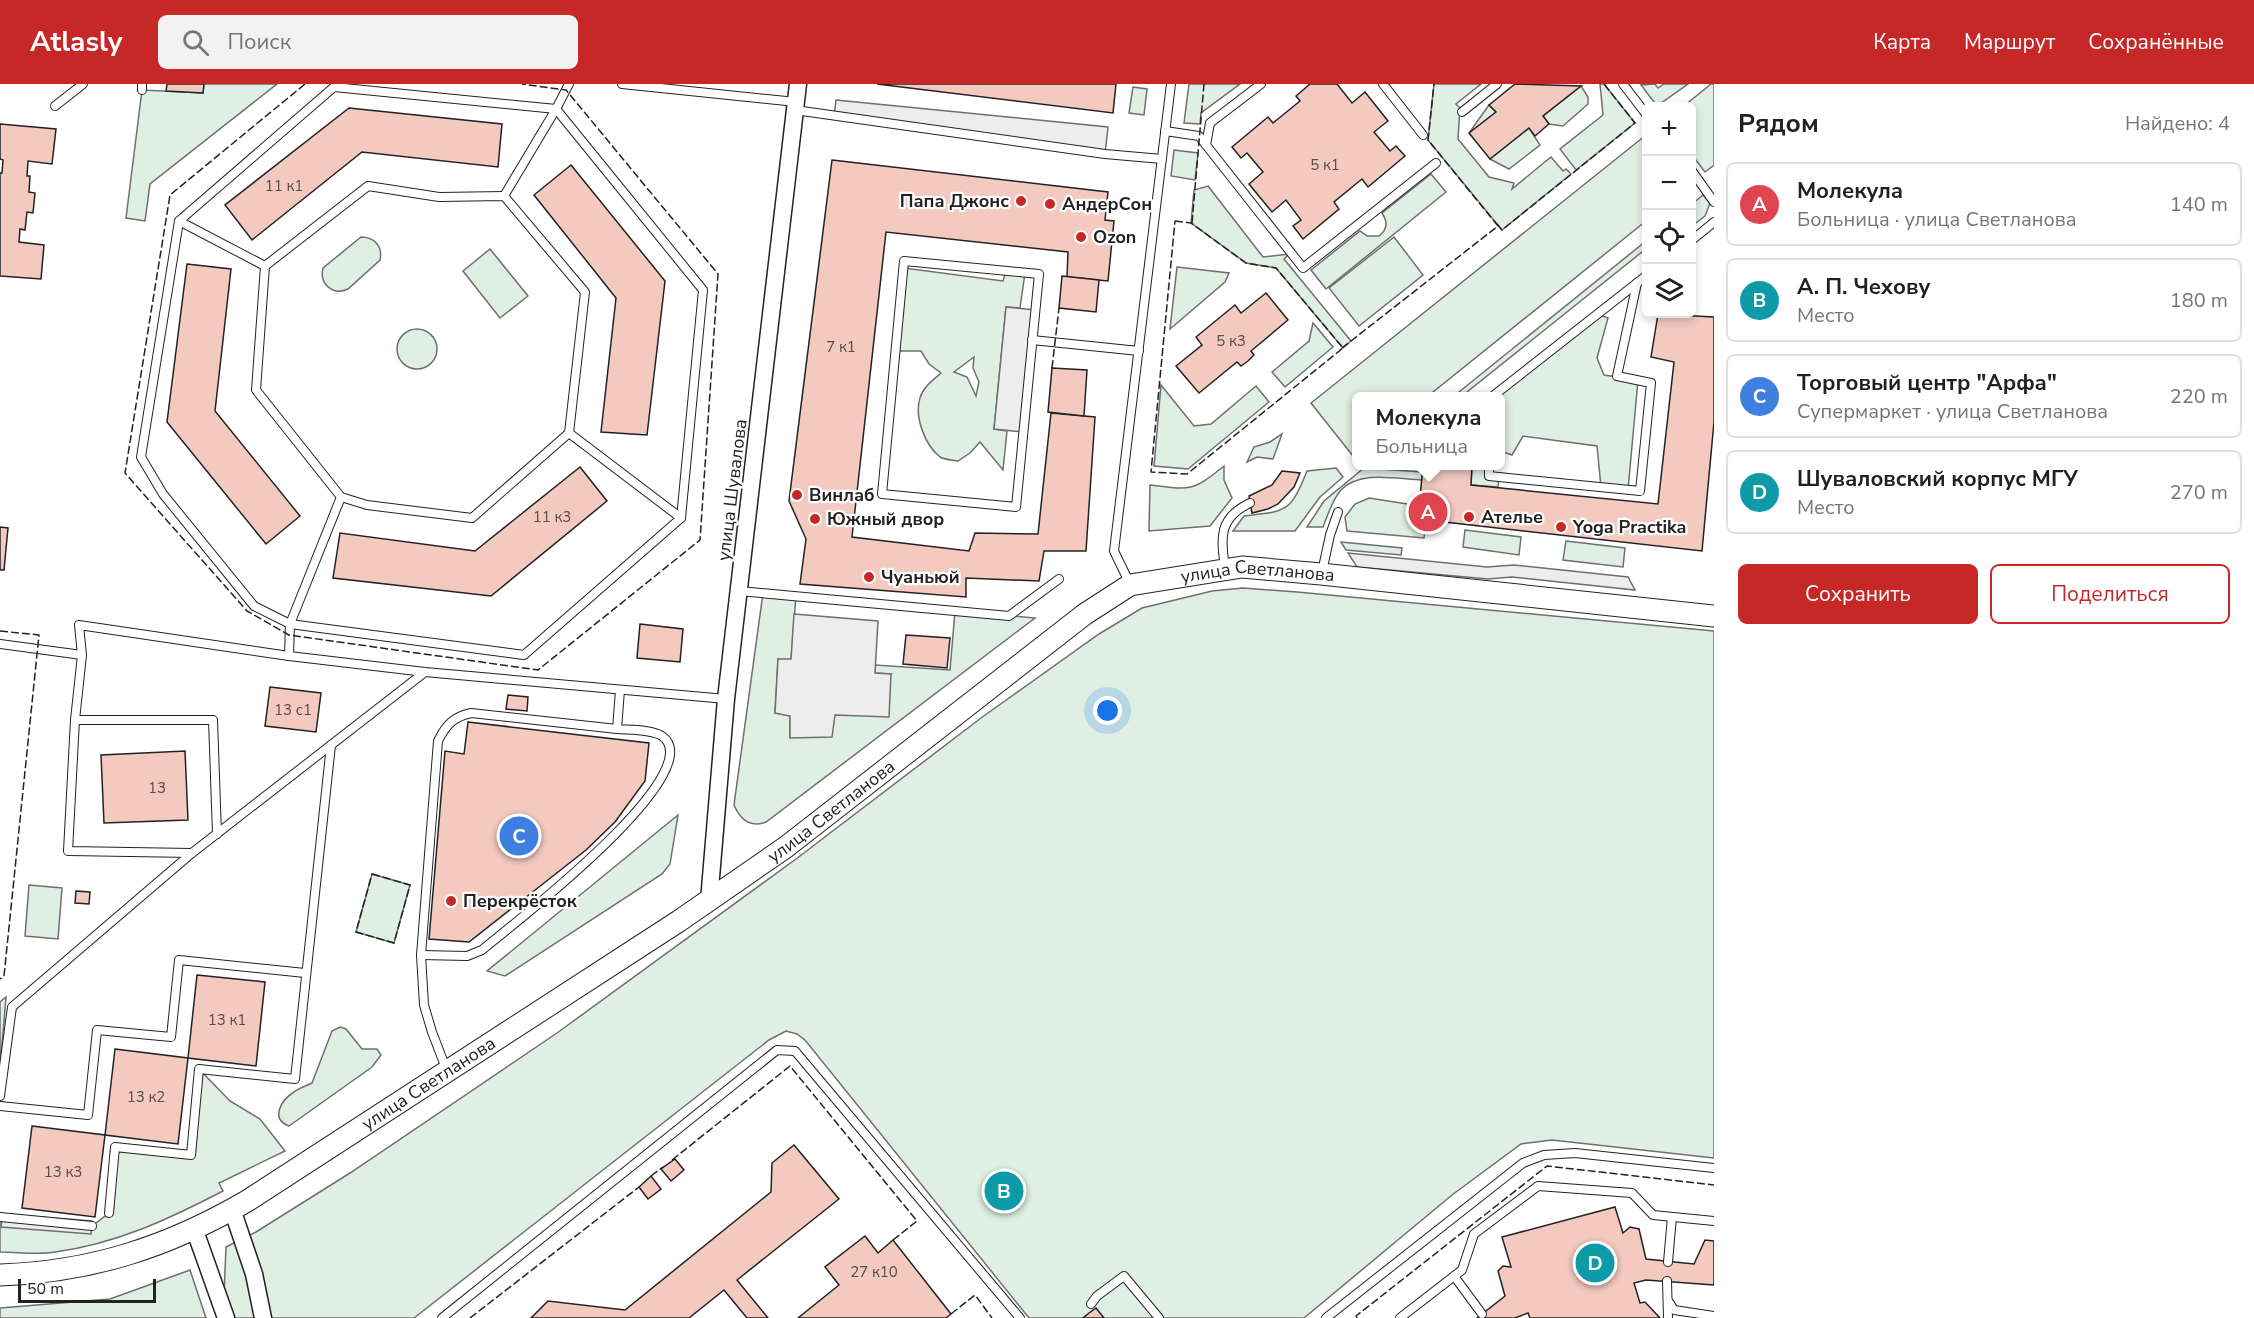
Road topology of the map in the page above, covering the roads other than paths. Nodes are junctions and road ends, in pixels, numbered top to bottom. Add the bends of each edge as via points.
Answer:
1 (83, 84) edge
2 (569, 84) edge
3 (622, 84) edge
4 (798, 84) edge
5 (1171, 84) edge
6 (1261, 84) edge
7 (1383, 84) edge
8 (1497, 84) edge
9 (1623, 84) edge
10 (55, 106) dead end
11 (795, 106) junction
12 (1642, 108) edge
13 (556, 109) junction
14 (1462, 112) dead end
15 (1165, 131) junction
16 (1423, 135) dead end
17 (1206, 145) junction
18 (1162, 159) junction
19 (1436, 163) dead end
20 (1696, 177) edge
21 (504, 196) junction
22 (1714, 202) edge
23 (179, 221) junction
24 (1714, 222) edge
25 (1696, 237) edge
26 (265, 267) junction
27 (1642, 280) edge
28 (1637, 283) junction
29 (1032, 340) junction
30 (1139, 351) junction
31 (1498, 392) edge
32 (569, 433) junction
33 (1489, 470) edge
34 (341, 497) junction
35 (1250, 503) dead end
36 (1338, 512) dead end
37 (681, 518) junction
38 (1226, 570) junction
39 (1322, 574) junction
40 (1059, 579) dead end
41 (1130, 585) junction
42 (740, 591) junction
43 (1714, 616) edge
44 (290, 624) junction
45 (0, 644) edge
46 (82, 655) junction
47 (289, 656) junction
48 (424, 672) junction
49 (620, 690) junction
50 (726, 699) junction
51 (75, 720) junction
52 (617, 729) junction
53 (331, 745) junction
54 (217, 834) junction
55 (192, 853) junction
56 (709, 901) junction
57 (421, 955) junction
58 (305, 973) junction
59 (448, 1071) junction
60 (0, 1096) edge
61 (0, 1106) edge
62 (1714, 1168) edge
63 (232, 1209) junction
64 (109, 1213) dead end
65 (1672, 1216) junction
66 (0, 1217) edge
67 (1714, 1221) edge
68 (92, 1226) dead end
69 (194, 1228) junction
70 (1668, 1262) dead end
71 (0, 1275) edge
72 (1454, 1276) junction
73 (1667, 1281) dead end
74 (1669, 1302) junction
75 (1091, 1304) dead end
76 (1482, 1314) dead end
77 (1714, 1316) edge
78 (226, 1318) edge
79 (263, 1318) edge
80 (442, 1318) edge
81 (1020, 1318) edge
82 (1159, 1318) edge
83 (1326, 1318) edge
84 (1400, 1318) edge
85 (1668, 1318) edge

1 - 10 lane
2 - 13 lane
3 - 11 lane
4 - 11 street, улица Шувалова
5 - 15 lane
6 - 17 lane via 1210,123
7 - 16 lane
8 - 14 lane
9 - 12 lane
11 - 18 lane via 1105,154
11 - 42 street, улица Шувалова
13 - 21 lane
13 - 23 lane via 334,87
13 - 37 lane via 703,290
15 - 17 lane via 1199,135
15 - 18 lane
17 - 19 lane via 1303,268
18 - 30 lane
20 - 22 lane
21 - 26 lane via 439,197 368,186
21 - 32 lane via 585,292
23 - 26 lane
23 - 44 lane via 141,457 163,494 254,606
24 - 25 lane
26 - 34 lane via 256,390
27 - 28 lane
28 - 31 lane
28 - 33 lane via 1617,376 1651,383 1640,491 1489,476
29 - 29 lane via 1039,274 904,261 882,494 1016,507
29 - 30 lane
30 - 41 lane via 1114,551
32 - 34 lane via 472,518 367,505
32 - 37 lane
34 - 44 lane
35 - 38 lane via 1238,508 1222,531
36 - 39 lane
37 - 44 lane via 524,655
38 - 39 street, улица Светланова via 1242,567
38 - 41 street, улица Светланова
39 - 43 street, улица Светланова
40 - 42 lane via 1009,616
41 - 56 street, улица Светланова via 1085,614 786,847
42 - 50 street, улица Шувалова
44 - 47 lane
45 - 46 lane
46 - 47 lane via 79,626
46 - 51 lane
47 - 48 lane
48 - 49 lane
48 - 53 lane
49 - 50 lane
49 - 52 lane
50 - 56 street, улица Шувалова
51 - 54 lane via 213,720
51 - 55 lane via 68,850
52 - 57 lane via 663,737 669,755 656,788 625,826 482,950 467,956
52 - 57 lane via 471,713 458,716 446,726 438,741
53 - 54 lane
53 - 58 lane
54 - 55 lane
55 - 60 lane via 12,1007
56 - 59 street, улица Светланова
57 - 59 lane via 424,1005
58 - 61 lane via 179,960 171,1038 97,1030 88,1115
58 - 64 lane via 295,1079 199,1069 191,1155 115,1147
59 - 63 street, улица Светланова
62 - 83 lane via 1575,1153 1544,1155 1523,1162
63 - 69 street, улица Светланова
63 - 79 street via 254,1274
65 - 67 lane
65 - 70 lane
65 - 72 lane via 1653,1215 1632,1194 1538,1186 1474,1234 1462,1270
66 - 68 lane
69 - 71 street, улица Светланова via 140,1252 88,1266
69 - 78 street
72 - 76 lane
72 - 84 lane
73 - 74 lane
74 - 77 lane via 1674,1310
74 - 85 lane
75 - 82 lane via 1124,1276
80 - 81 lane via 777,1050 795,1051

